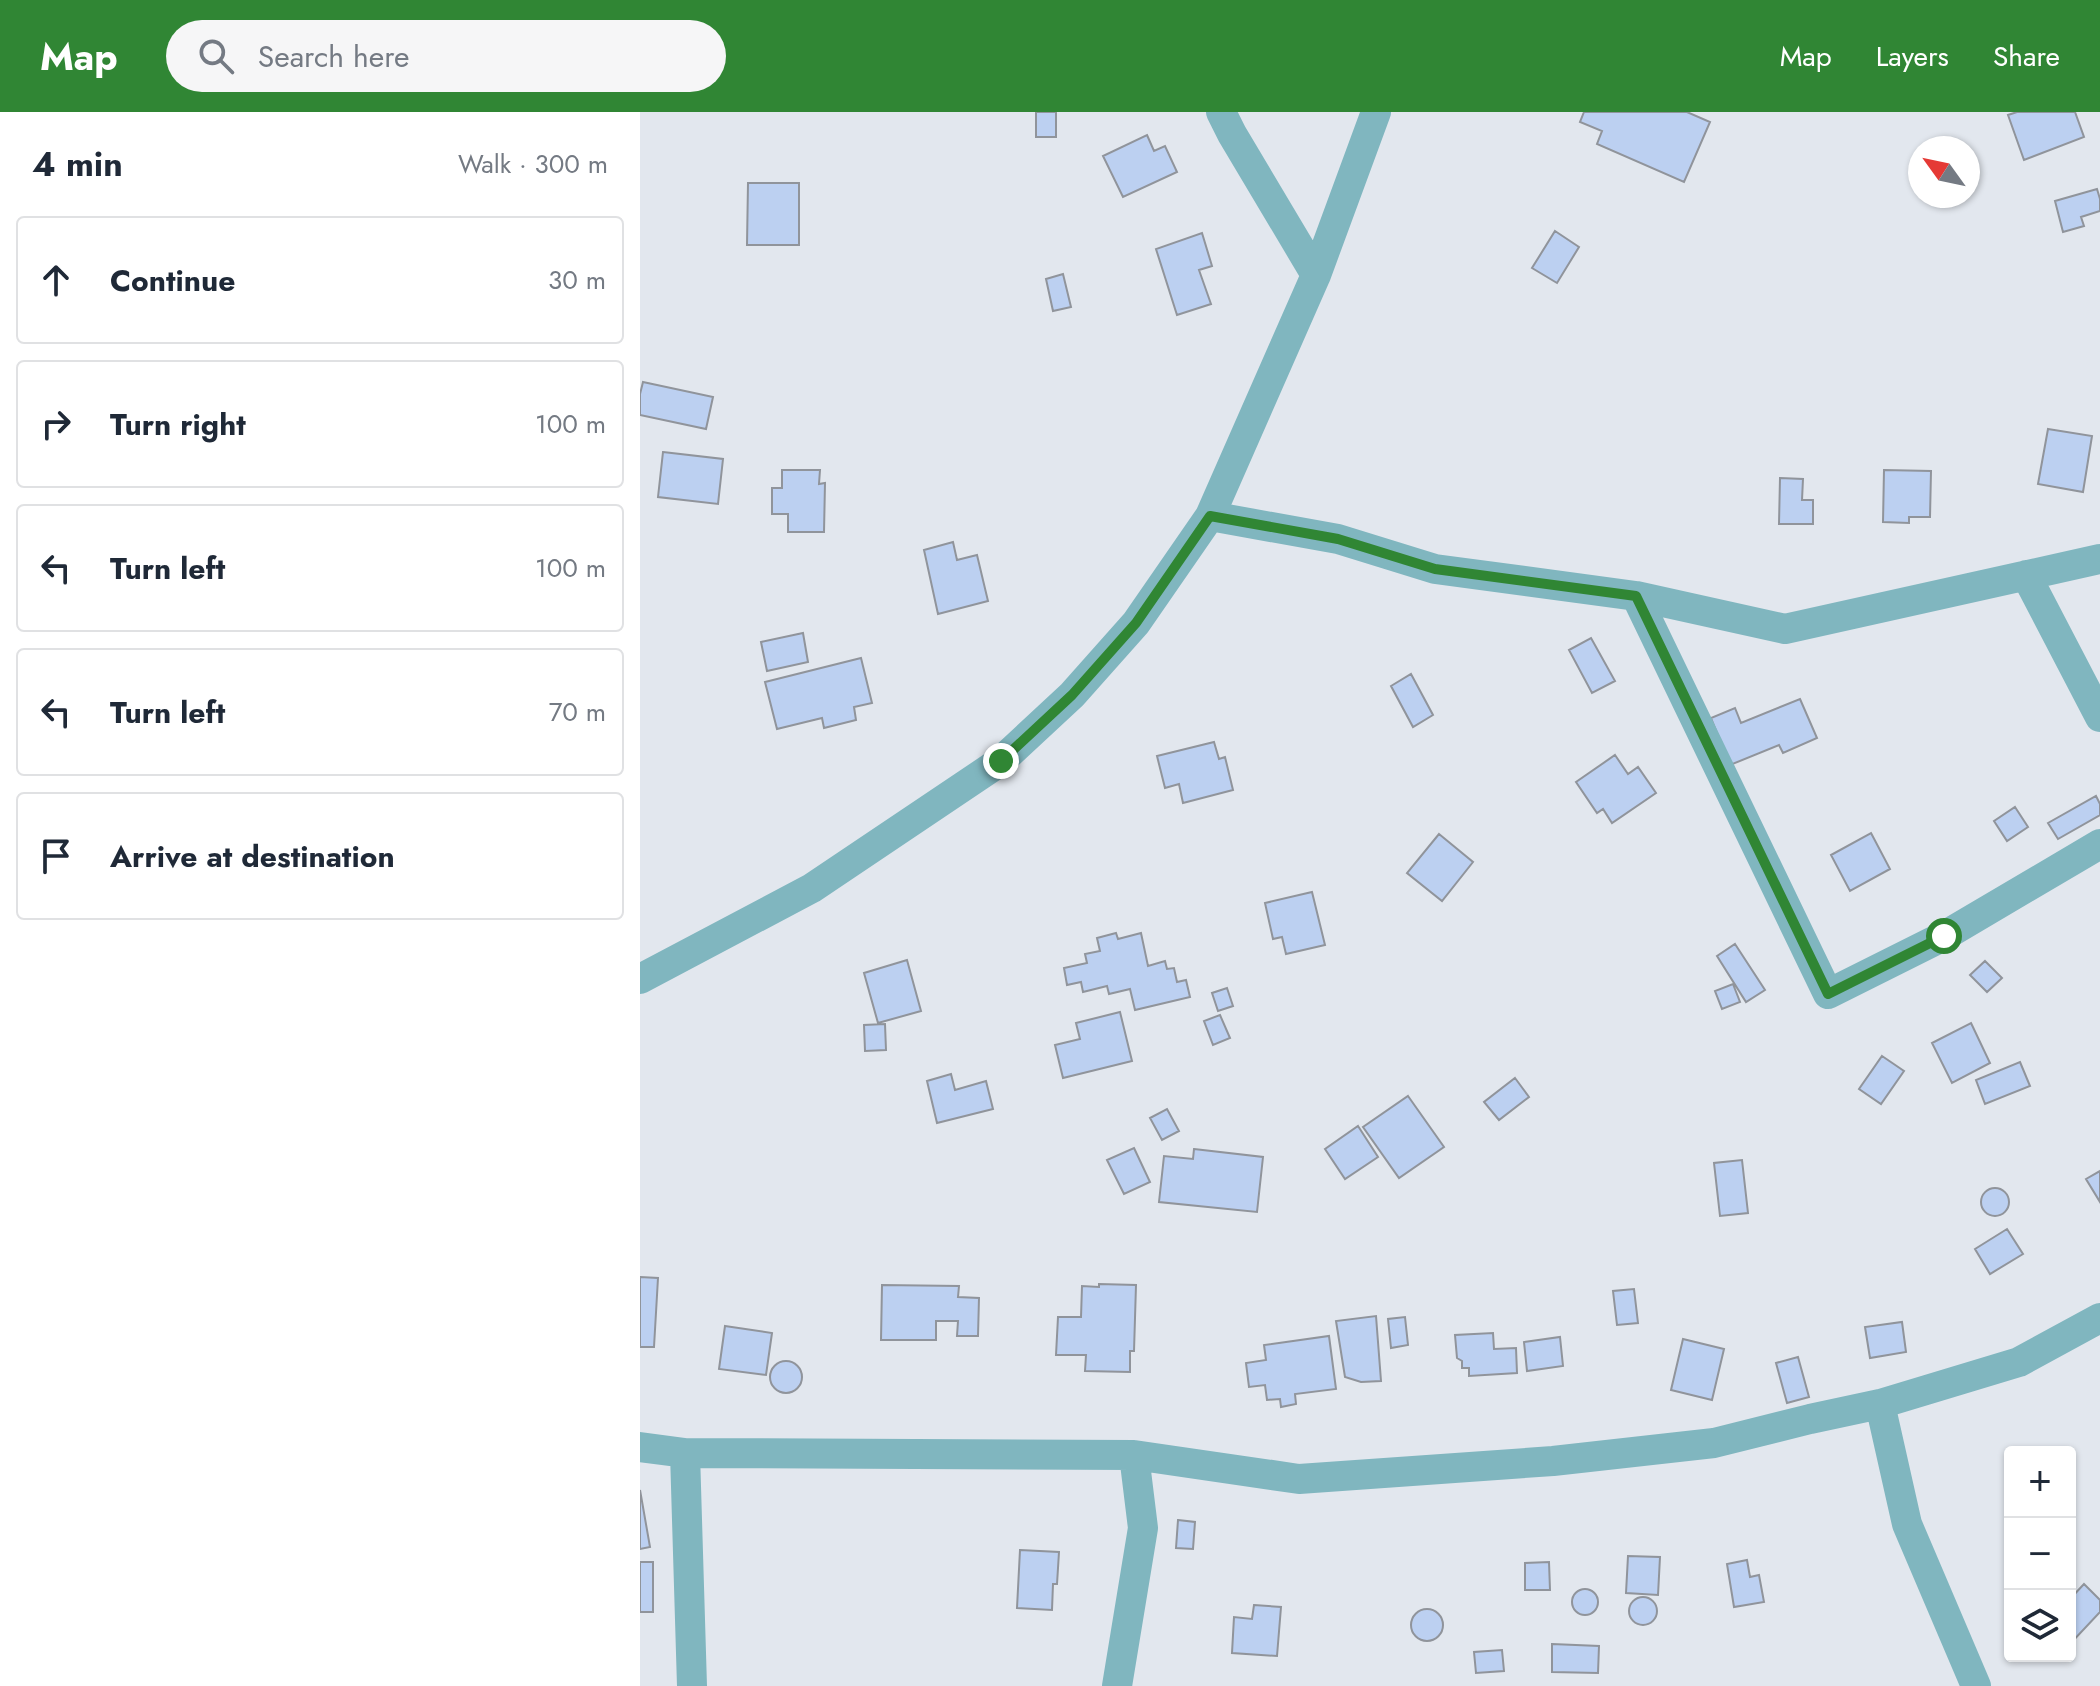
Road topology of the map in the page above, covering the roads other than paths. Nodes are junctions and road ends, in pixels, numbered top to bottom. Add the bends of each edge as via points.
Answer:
1 (1221, 112) edge
2 (1376, 112) edge
3 (1316, 275) junction
4 (1210, 516) junction
5 (2100, 559) edge
6 (2026, 575) junction
7 (1636, 596) junction
8 (2100, 717) edge
9 (2100, 844) edge
10 (640, 979) edge
11 (2100, 1318) edge
12 (1880, 1404) junction
13 (640, 1447) edge
14 (685, 1453) junction
15 (1134, 1455) junction
16 (692, 1686) edge
17 (1117, 1686) edge
18 (1976, 1686) edge

1 - 3 street
2 - 3 street
3 - 4 street
4 - 7 street via 1338,539 1435,569
4 - 10 street via 1136,623 1072,695 1001,761 812,888
5 - 6 street
6 - 7 street via 1785,629
6 - 8 street
7 - 9 street via 1828,994 1944,936
11 - 12 street via 2019,1362
12 - 15 street via 1714,1443 1553,1461 1299,1479
12 - 18 street via 1907,1524
13 - 14 street
14 - 15 street
14 - 16 street
15 - 17 street via 1143,1528

